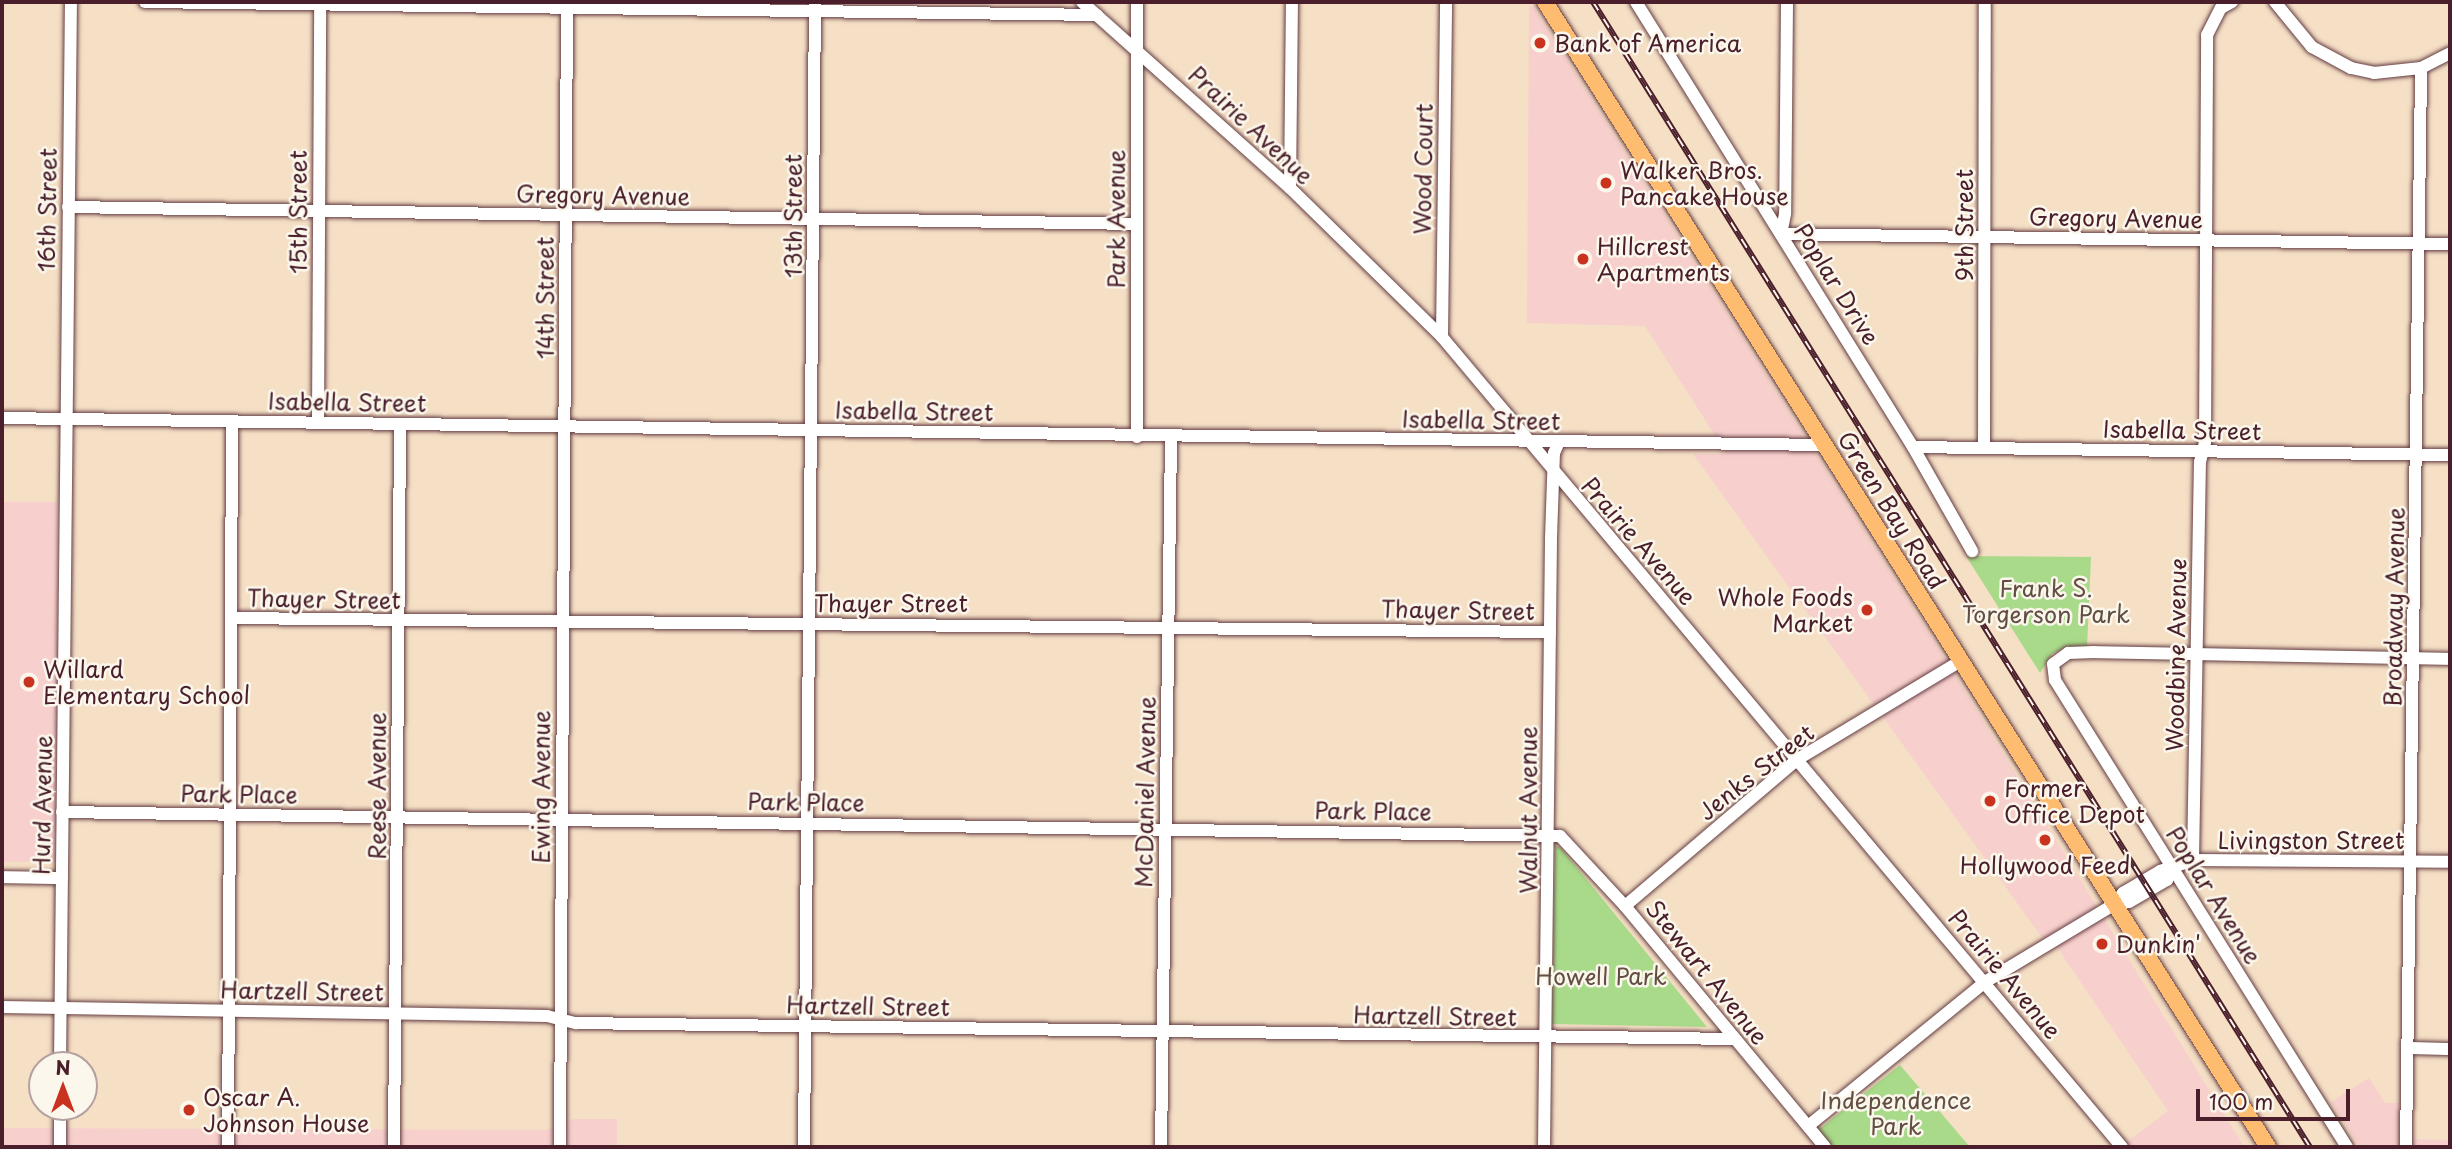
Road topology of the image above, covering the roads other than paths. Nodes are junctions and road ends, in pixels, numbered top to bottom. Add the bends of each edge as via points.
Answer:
1 (71, 2) edge
2 (145, 2) edge
3 (1082, 2) edge
4 (1137, 2) edge
5 (1292, 2) edge
6 (1446, 2) edge
7 (1545, 2) edge
8 (1636, 2) edge
9 (1787, 2) edge
10 (1985, 2) edge
11 (2232, 2) edge
12 (2275, 2) edge
13 (320, 4) edge
14 (567, 5) edge
15 (815, 7) edge
16 (1097, 15) junction
17 (1137, 49) junction
18 (2450, 53) edge
19 (2420, 68) junction
20 (1290, 188) junction
21 (68, 207) junction
22 (319, 211) junction
23 (566, 215) junction
24 (814, 219) junction
25 (1137, 224) junction
26 (1781, 234) junction
27 (1985, 237) junction
28 (2206, 241) junction
29 (2419, 244) junction
30 (2450, 244) edge
31 (1442, 337) junction
32 (2, 418) edge
33 (66, 419) junction
34 (232, 422) junction
35 (318, 423) junction
36 (400, 424) junction
37 (565, 426) junction
38 (812, 431) junction
39 (1137, 437) junction
40 (1171, 437) junction
41 (1529, 442) junction
42 (1559, 442) junction
43 (1826, 445) junction
44 (1913, 447) junction
45 (2204, 447) junction
46 (1984, 448) junction
47 (2418, 455) junction
48 (2450, 455) edge
49 (1553, 472) junction
50 (1972, 551) dead end
51 (231, 618) junction
52 (399, 621) junction
53 (563, 622) junction
54 (810, 623) junction
55 (1169, 625) junction
56 (1550, 632) junction
57 (2197, 654) junction
58 (2414, 658) junction
59 (2450, 659) edge
60 (1959, 662) junction
61 (1798, 759) junction
62 (62, 812) junction
63 (230, 815) junction
64 (398, 817) junction
65 (562, 820) junction
66 (808, 823) junction
67 (1166, 829) junction
68 (1549, 835) junction
69 (2193, 860) junction
70 (2411, 862) junction
71 (2450, 862) edge
72 (2174, 869) junction
73 (2, 877) edge
74 (62, 878) junction
75 (2113, 905) junction
76 (1625, 906) junction
77 (1985, 982) junction
78 (2, 1007) edge
79 (60, 1008) junction
80 (229, 1011) junction
81 (396, 1013) junction
82 (561, 1019) junction
83 (805, 1027) junction
84 (1163, 1032) junction
85 (1546, 1038) junction
86 (1735, 1039) junction
87 (2408, 1048) junction
88 (2450, 1049) edge
89 (60, 1051) edge
90 (60, 1121) edge
91 (1808, 1126) junction
92 (60, 1147) edge
93 (228, 1147) edge
94 (394, 1147) edge
95 (560, 1147) edge
96 (804, 1147) edge
97 (1161, 1147) edge
98 (1544, 1147) edge
99 (1825, 1147) edge
100 (2122, 1147) edge
101 (2268, 1147) edge
102 (2347, 1147) edge
103 (2406, 1147) edge

1 - 21 street, 16th Street
2 - 13 street
3 - 16 street, Prairie Avenue
4 - 17 street, Park Avenue
5 - 20 street
6 - 31 street, Wood Court
7 - 43 main road, Green Bay Road
8 - 26 street, Poplar Drive
9 - 26 street
10 - 27 street, 9th Street
11 - 28 street, Woodbine Avenue via 2221,8 2207,35
12 - 19 street via 2299,35 2333,60 2374,73
13 - 14 street
13 - 22 street, 15th Street
14 - 15 street
14 - 23 street, 14th Street
15 - 16 street
15 - 24 street, 13th Street
16 - 17 street, Prairie Avenue
17 - 20 street, Prairie Avenue
17 - 25 street, Park Avenue
18 - 19 street
19 - 29 street, Broadway Avenue
20 - 31 street, Prairie Avenue
21 - 22 street, Gregory Avenue
21 - 33 street, 16th Street
22 - 23 street, Gregory Avenue
22 - 35 street, 15th Street
23 - 24 street, Gregory Avenue
23 - 37 street, 14th Street
24 - 25 street, Gregory Avenue
24 - 38 street, 13th Street
25 - 39 street, Park Avenue
26 - 27 street, Gregory Avenue
26 - 44 street, Poplar Drive
27 - 28 street, Gregory Avenue
27 - 46 street, 9th Street
28 - 29 street, Gregory Avenue
28 - 45 street, Woodbine Avenue
29 - 30 street, Gregory Avenue
29 - 47 street, Broadway Avenue
31 - 41 street, Prairie Avenue
32 - 33 street, Isabella Street
33 - 34 street, Isabella Street
33 - 62 street, Hurd Avenue
34 - 35 street, Isabella Street
34 - 51 street
35 - 36 street, Isabella Street
36 - 37 street, Isabella Street
36 - 52 street, Reese Avenue
37 - 38 street, Isabella Street
37 - 53 street, Ewing Avenue
38 - 39 street, Isabella Street
38 - 54 street, 13th Street
39 - 40 street, Isabella Street
40 - 41 street, Isabella Street
40 - 55 street, McDaniel Avenue
41 - 42 street, Isabella Street
41 - 49 street, Prairie Avenue
42 - 43 street, Isabella Street
42 - 49 street, Walnut Avenue
43 - 60 main road, Green Bay Road
44 - 46 street, Isabella Street
44 - 50 street
45 - 46 street, Isabella Street
45 - 47 street, Isabella Street
45 - 57 street, Woodbine Avenue
47 - 48 street, Isabella Street
47 - 58 street, Broadway Avenue
49 - 56 street, Walnut Avenue
49 - 61 street, Prairie Avenue
51 - 52 street, Thayer Street
51 - 63 street
52 - 53 street, Thayer Street
52 - 64 street, Reese Avenue
53 - 54 street, Thayer Street
53 - 65 street, Ewing Avenue
54 - 55 street, Thayer Street
54 - 66 street, 13th Street
55 - 56 street, Thayer Street
55 - 67 street, McDaniel Avenue
56 - 68 street, Walnut Avenue
57 - 58 street
57 - 69 street, Woodbine Avenue
57 - 72 street, Poplar Avenue via 2068,653 2053,664 2055,680
58 - 59 street
58 - 70 street, Broadway Avenue
60 - 61 street, Jenks Street
60 - 75 main road, Green Bay Road
61 - 76 street, Jenks Street
61 - 77 street, Prairie Avenue
62 - 63 street, Park Place
62 - 74 street, Hurd Avenue
63 - 64 street, Park Place
63 - 80 street
64 - 65 street, Park Place
64 - 81 street, Reese Avenue
65 - 66 street, Park Place
65 - 82 street, Ewing Avenue
66 - 67 street, Park Place
66 - 83 street, 13th Street
67 - 68 street, Park Place
67 - 84 street, McDaniel Avenue
68 - 76 street, Stewart Avenue via 1568,840
68 - 85 street, Walnut Avenue
69 - 70 street, Livingston Street
69 - 72 street, Livingston Street
70 - 71 street, Livingston Street
70 - 87 street, Broadway Avenue
72 - 75 street, Livingston Street via 2160,871 2123,892
72 - 102 street, Poplar Avenue
73 - 74 street
74 - 79 street, Hurd Avenue
75 - 77 street, Livingston Street
75 - 101 main road, Green Bay Road
76 - 86 street, Stewart Avenue
77 - 91 street, Livingston Street
77 - 100 street, Prairie Avenue
78 - 79 street, Hartzell Street
79 - 80 street, Hartzell Street
79 - 89 street, Hurd Avenue
80 - 81 street, Hartzell Street
80 - 93 street
81 - 82 street, Hartzell Street
81 - 94 street, Reese Avenue
82 - 83 street, Hartzell Street
82 - 95 street, Ewing Avenue
83 - 84 street, Hartzell Street
83 - 96 street, 13th Street
84 - 85 street, Hartzell Street
84 - 97 street, McDaniel Avenue
85 - 86 street, Hartzell Street
85 - 98 street, Walnut Avenue
86 - 91 street, Stewart Avenue
87 - 88 street
87 - 103 street, Broadway Avenue
90 - 92 street
91 - 99 street, Stewart Avenue

